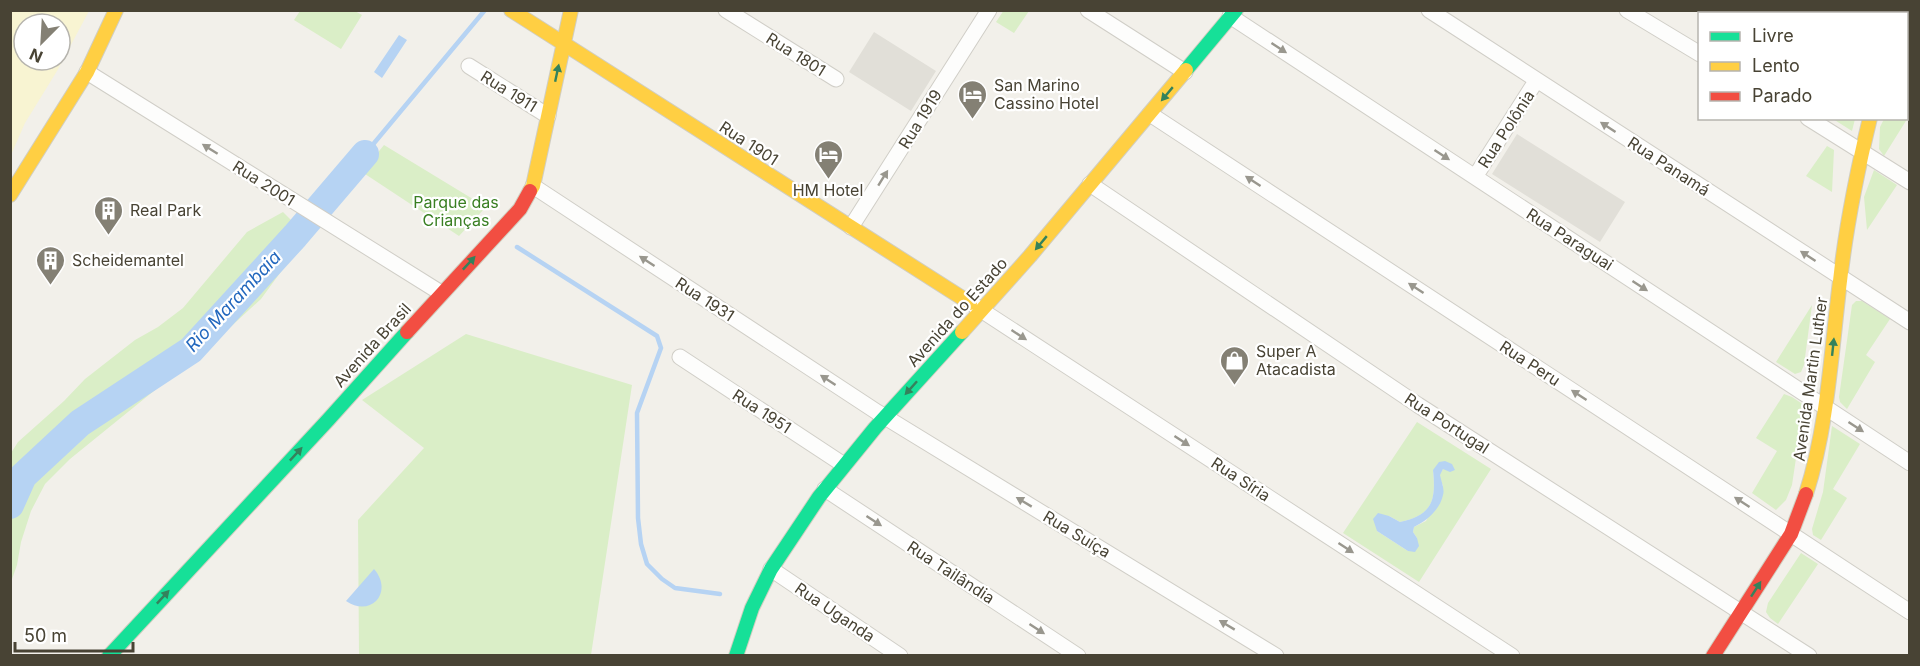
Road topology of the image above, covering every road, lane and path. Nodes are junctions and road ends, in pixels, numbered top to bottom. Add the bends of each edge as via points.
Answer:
1 (116, 10) edge
2 (511, 10) edge
3 (571, 10) edge
4 (726, 10) edge
5 (989, 10) edge
6 (1088, 10) edge
7 (1429, 10) edge
8 (1627, 10) edge
9 (1233, 13) edge
10 (563, 44) junction
11 (1698, 53) edge
12 (469, 66) dead end
13 (87, 72) junction
14 (1185, 72) junction
15 (836, 79) dead end
16 (1536, 81) junction
17 (1150, 114) junction
18 (548, 116) junction
19 (1811, 120) edge
20 (1870, 120) edge
21 (1862, 152) junction
22 (1475, 177) junction
23 (1910, 182) edge
24 (1090, 184) junction
25 (533, 186) junction
26 (10, 195) edge
27 (851, 227) junction
28 (1840, 277) junction
29 (441, 293) junction
30 (975, 306) junction
31 (1910, 322) edge
32 (680, 357) dead end
33 (1826, 408) junction
34 (881, 415) junction
35 (1910, 463) edge
36 (844, 465) junction
37 (825, 489) junction
38 (1791, 534) junction
39 (771, 569) junction
40 (1741, 612) junction
41 (1910, 612) edge
42 (111, 655) edge
43 (1808, 655) edge
44 (736, 656) edge
45 (900, 656) edge
46 (1078, 656) edge
47 (1276, 656) edge
48 (1512, 656) edge
49 (1713, 656) edge

1 - 13 main road
2 - 10 main road, Rua 1901
3 - 10 main road, Avenida Brasil
4 - 15 street, Rua 1801
27 -> 5 street, Rua 1919
6 - 14 street
7 - 16 street, Rua Panamá
8 - 11 street
9 - 14 main road, Avenida do Estado
9 -> 22 street, Rua Paraguai
18 -> 10 main road, Avenida Brasil
10 - 27 main road, Rua 1901
12 - 18 street, Rua 1911
13 - 26 main road
29 -> 13 street, Rua 2001
14 -> 17 main road, Avenida do Estado
16 - 22 street, Rua Polônia
28 -> 16 street, Rua Panamá
17 - 24 main road, Avenida do Estado
38 -> 17 street, Rua Peru
18 - 25 main road, Avenida Brasil
19 - 21 street
20 - 21 main road, Avenida Martin Luther
21 - 23 street
21 - 28 main road, Avenida Martin Luther
22 -> 33 street, Rua Paraguai
24 -> 30 main road, Avenida do Estado via 1030,256
24 - 40 street, Rua Portugal via 1418,405
29 -> 25 main road, Avenida Brasil via 520,209
34 -> 25 street, Rua 1931
27 - 30 main road, Rua 1901
28 - 31 street, Rua Panamá
33 -> 28 main road, Avenida Martin Luther
42 -> 29 main road, Avenida Brasil
30 -> 34 main road, Avenida do Estado
30 -> 48 street, Rua Síria
32 - 36 street, Rua 1951
33 -> 35 street, Rua Paraguai
33 - 38 main road, Avenida Martin Luther via 1812,481
34 - 36 main road, Avenida do Estado
47 -> 34 street, Rua Suíça
36 - 37 main road, Avenida do Estado
37 - 39 main road, Avenida do Estado
37 -> 46 street, Rua Tailândia
40 -> 38 main road, Avenida Martin Luther
38 - 41 street, Rua Peru
39 - 44 main road, Avenida do Estado via 752,608
39 - 45 street, Rua Uganda
40 - 43 street, Rua Portugal
40 - 49 main road, Avenida Martin Luther

